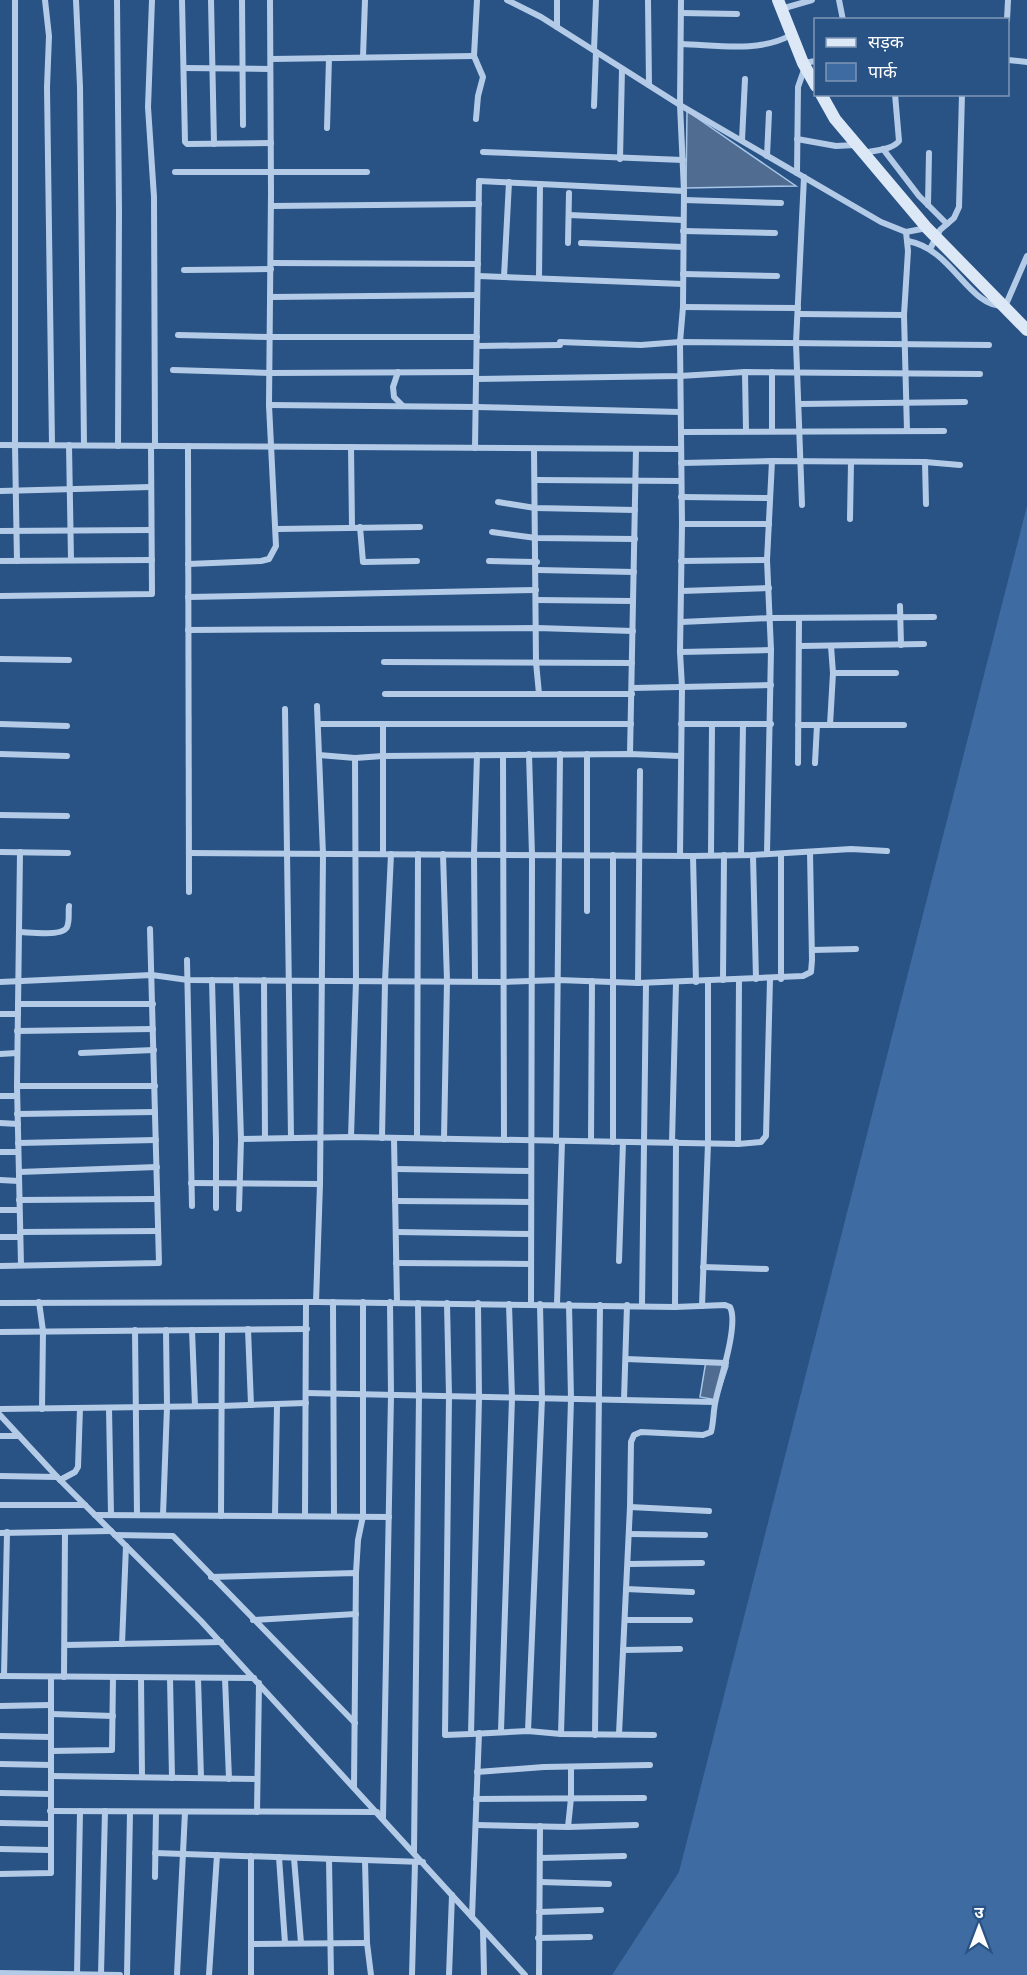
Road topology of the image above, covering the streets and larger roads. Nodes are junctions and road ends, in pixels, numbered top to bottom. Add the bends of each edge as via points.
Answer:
1 (15, 0) edge
2 (45, 0) edge
3 (76, 0) edge
4 (117, 0) edge
5 (152, 0) edge
6 (182, 0) edge
7 (211, 0) edge
8 (242, 0) edge
9 (270, 0) edge
10 (365, 0) edge
11 (477, 0) edge
12 (507, 0) edge
13 (557, 0) edge
14 (596, 0) edge
15 (648, 0) edge
16 (681, 0) edge
17 (812, 0) edge
18 (839, 0) edge
19 (1008, 0) edge
20 (779, 4) edge
21 (681, 13) junction
22 (737, 14) dead end
23 (843, 18) edge
24 (1007, 18) edge
25 (557, 27) junction
26 (791, 35) junction
27 (681, 44) junction
28 (595, 51) junction
29 (474, 56) junction
30 (363, 57) junction
31 (270, 58) junction
32 (329, 58) junction
33 (1009, 60) edge
34 (1027, 62) edge
35 (808, 64) edge
36 (184, 68) junction
37 (212, 68) junction
38 (242, 69) junction
39 (270, 69) junction
40 (622, 69) junction
41 (745, 79) dead end
42 (814, 80) edge
43 (649, 86) junction
44 (822, 96) edge
45 (896, 96) edge
46 (962, 96) edge
47 (680, 105) junction
48 (594, 106) dead end
49 (769, 112) dead end
50 (476, 119) dead end
51 (243, 125) dead end
52 (327, 128) dead end
53 (797, 139) junction
54 (742, 140) junction
55 (271, 143) junction
56 (214, 144) junction
57 (860, 149) junction
58 (882, 149) junction
59 (483, 152) dead end
60 (929, 153) dead end
61 (767, 156) junction
62 (620, 159) junction
63 (683, 160) junction
64 (175, 172) dead end
65 (271, 172) junction
66 (367, 172) dead end
67 (800, 175) junction
68 (509, 182) junction
69 (540, 184) junction
70 (684, 190) junction
71 (569, 192) dead end
72 (684, 200) junction
73 (781, 202) dead end
74 (479, 204) junction
75 (928, 205) junction
76 (271, 206) junction
77 (569, 215) junction
78 (683, 220) junction
79 (946, 224) junction
80 (927, 228) junction
81 (683, 231) junction
82 (906, 232) junction
83 (775, 233) dead end
84 (908, 241) junction
85 (568, 243) dead end
86 (581, 243) dead end
87 (933, 244) junction
88 (683, 247) junction
89 (1027, 255) edge
90 (478, 264) junction
91 (271, 266) junction
92 (184, 270) dead end
93 (683, 274) junction
94 (478, 276) junction
95 (777, 276) dead end
96 (504, 277) junction
97 (538, 278) junction
98 (683, 284) junction
99 (477, 296) junction
100 (270, 297) junction
101 (1003, 306) junction
102 (683, 307) junction
103 (798, 311) junction
104 (904, 315) junction
105 (1027, 330) edge
106 (178, 335) dead end
107 (270, 337) junction
108 (477, 337) junction
109 (680, 342) junction
110 (796, 343) junction
111 (905, 344) junction
112 (988, 345) dead end
113 (477, 346) junction
114 (173, 370) dead end
115 (398, 372) junction
116 (745, 372) junction
117 (772, 372) junction
118 (798, 373) junction
119 (906, 373) junction
120 (270, 374) junction
121 (980, 374) dead end
122 (476, 375) junction
123 (680, 376) junction
124 (964, 402) dead end
125 (906, 403) junction
126 (799, 404) junction
127 (269, 405) junction
128 (403, 406) junction
129 (475, 407) junction
130 (680, 412) junction
131 (746, 431) junction
132 (772, 431) junction
133 (800, 431) junction
134 (908, 431) junction
135 (944, 431) dead end
136 (681, 432) junction
137 (0, 445) edge
138 (15, 445) junction
139 (52, 445) junction
140 (69, 445) junction
141 (84, 445) junction
142 (118, 446) junction
143 (153, 446) junction
144 (188, 446) junction
145 (271, 446) junction
146 (351, 447) junction
147 (475, 448) junction
148 (534, 448) junction
149 (636, 449) junction
150 (681, 450) junction
151 (772, 461) junction
152 (802, 462) junction
153 (851, 462) junction
154 (925, 462) junction
155 (681, 463) junction
156 (960, 465) dead end
157 (536, 480) junction
158 (636, 480) junction
159 (681, 481) junction
160 (151, 487) junction
161 (16, 490) junction
162 (70, 490) junction
163 (0, 491) edge
164 (681, 497) junction
165 (769, 498) junction
166 (498, 502) dead end
167 (926, 504) dead end
168 (802, 505) dead end
169 (536, 508) junction
170 (635, 510) junction
171 (850, 519) dead end
172 (682, 524) junction
173 (769, 524) junction
174 (352, 527) junction
175 (360, 527) junction
176 (420, 527) dead end
177 (70, 530) junction
178 (152, 530) junction
179 (277, 530) junction
180 (0, 531) edge
181 (16, 531) junction
182 (492, 532) dead end
183 (536, 538) junction
184 (635, 539) junction
185 (71, 560) junction
186 (152, 560) junction
187 (767, 560) junction
188 (0, 561) edge
189 (17, 561) junction
190 (417, 561) dead end
191 (489, 561) dead end
192 (681, 561) junction
193 (537, 562) junction
194 (188, 564) junction
195 (537, 570) junction
196 (634, 572) junction
197 (769, 588) junction
198 (536, 590) junction
199 (681, 591) junction
200 (0, 596) edge
201 (188, 597) junction
202 (536, 600) junction
203 (633, 601) junction
204 (900, 606) dead end
205 (901, 617) junction
206 (934, 617) dead end
207 (771, 618) junction
208 (799, 618) junction
209 (681, 622) junction
210 (537, 628) junction
211 (188, 630) junction
212 (633, 632) junction
213 (924, 644) dead end
214 (901, 645) junction
215 (800, 646) junction
216 (831, 646) junction
217 (771, 651) junction
218 (680, 652) junction
219 (0, 659) edge
220 (69, 660) dead end
221 (384, 662) dead end
222 (536, 662) junction
223 (632, 663) junction
224 (832, 673) junction
225 (896, 674) dead end
226 (771, 686) junction
227 (682, 687) junction
228 (632, 691) junction
229 (385, 694) dead end
230 (538, 694) junction
231 (317, 706) dead end
232 (285, 709) dead end
233 (0, 724) edge
234 (318, 724) junction
235 (631, 724) junction
236 (681, 724) junction
237 (712, 724) junction
238 (743, 724) junction
239 (771, 724) junction
240 (383, 725) junction
241 (798, 725) junction
242 (817, 725) junction
243 (830, 725) junction
244 (904, 725) dead end
245 (67, 726) dead end
246 (0, 754) edge
247 (529, 754) junction
248 (560, 754) junction
249 (587, 754) junction
250 (630, 754) junction
251 (319, 755) junction
252 (477, 755) junction
253 (503, 755) junction
254 (67, 756) dead end
255 (383, 756) junction
256 (680, 756) junction
257 (355, 758) junction
258 (798, 763) dead end
259 (815, 763) dead end
260 (640, 771) dead end
261 (0, 815) edge
262 (68, 816) dead end
263 (887, 851) dead end
264 (0, 852) edge
265 (20, 852) junction
266 (810, 852) junction
267 (68, 853) dead end
268 (189, 853) junction
269 (287, 853) junction
270 (323, 854) junction
271 (355, 854) junction
272 (383, 854) junction
273 (391, 854) junction
274 (418, 854) junction
275 (443, 854) junction
276 (474, 854) junction
277 (767, 854) junction
278 (781, 854) junction
279 (503, 855) junction
280 (532, 855) junction
281 (559, 855) junction
282 (587, 855) junction
283 (613, 855) junction
284 (638, 855) junction
285 (711, 855) junction
286 (724, 855) junction
287 (741, 855) junction
288 (753, 855) junction
289 (680, 856) junction
290 (693, 856) junction
291 (189, 892) dead end
292 (69, 906) dead end
293 (587, 911) dead end
294 (150, 929) dead end
295 (18, 932) junction
296 (856, 949) dead end
297 (813, 950) junction
298 (187, 960) dead end
299 (152, 975) junction
300 (739, 979) junction
301 (756, 979) junction
302 (770, 979) junction
303 (781, 979) junction
304 (188, 980) junction
305 (212, 980) junction
306 (236, 980) junction
307 (264, 980) junction
308 (289, 980) junction
309 (474, 980) junction
310 (531, 980) junction
311 (559, 980) junction
312 (723, 980) junction
313 (323, 981) junction
314 (356, 981) junction
315 (418, 981) junction
316 (447, 981) junction
317 (592, 981) junction
318 (708, 981) junction
319 (0, 982) edge
320 (385, 982) junction
321 (504, 982) junction
322 (614, 982) junction
323 (676, 982) junction
324 (696, 982) junction
325 (18, 983) junction
326 (638, 983) junction
327 (646, 983) junction
328 (18, 1004) junction
329 (153, 1004) junction
330 (0, 1014) edge
331 (18, 1014) junction
332 (153, 1029) junction
333 (17, 1031) junction
334 (154, 1050) junction
335 (17, 1053) junction
336 (81, 1053) dead end
337 (0, 1054) edge
338 (17, 1086) junction
339 (155, 1086) junction
340 (0, 1096) edge
341 (17, 1096) junction
342 (155, 1112) junction
343 (17, 1114) junction
344 (0, 1123) edge
345 (18, 1124) junction
346 (319, 1137) junction
347 (351, 1137) junction
348 (241, 1138) junction
349 (265, 1138) junction
350 (291, 1138) junction
351 (382, 1138) junction
352 (394, 1138) junction
353 (417, 1138) junction
354 (444, 1139) junction
355 (156, 1140) junction
356 (504, 1140) junction
357 (530, 1140) junction
358 (559, 1141) junction
359 (591, 1141) junction
360 (613, 1142) junction
361 (623, 1142) junction
362 (646, 1142) junction
363 (674, 1142) junction
364 (18, 1143) junction
365 (708, 1143) junction
366 (738, 1144) junction
367 (0, 1152) edge
368 (18, 1152) junction
369 (157, 1167) junction
370 (395, 1169) junction
371 (531, 1171) junction
372 (18, 1172) junction
373 (0, 1180) edge
374 (19, 1181) junction
375 (191, 1183) junction
376 (217, 1183) junction
377 (240, 1183) junction
378 (320, 1184) junction
379 (157, 1199) junction
380 (19, 1200) junction
381 (395, 1201) junction
382 (531, 1202) junction
383 (192, 1206) dead end
384 (216, 1208) dead end
385 (239, 1209) dead end
386 (0, 1210) edge
387 (19, 1210) junction
388 (158, 1231) junction
389 (396, 1232) junction
390 (20, 1234) junction
391 (531, 1234) junction
392 (0, 1237) edge
393 (619, 1261) dead end
394 (396, 1263) junction
395 (531, 1264) junction
396 (21, 1265) junction
397 (0, 1266) edge
398 (703, 1267) junction
399 (766, 1269) dead end
400 (39, 1302) junction
401 (306, 1302) junction
402 (316, 1302) junction
403 (333, 1302) junction
404 (363, 1302) junction
405 (0, 1303) edge
406 (393, 1303) junction
407 (418, 1303) junction
408 (447, 1303) junction
409 (478, 1303) junction
410 (509, 1304) junction
411 (531, 1304) junction
412 (540, 1304) junction
413 (557, 1304) junction
414 (569, 1304) junction
415 (600, 1305) junction
416 (627, 1305) junction
417 (642, 1305) junction
418 (702, 1306) junction
419 (675, 1307) junction
420 (222, 1329) junction
421 (248, 1329) junction
422 (307, 1329) junction
423 (43, 1330) junction
424 (135, 1330) junction
425 (166, 1330) junction
426 (192, 1330) junction
427 (0, 1332) edge
428 (626, 1359) junction
429 (726, 1362) junction
430 (306, 1393) junction
431 (333, 1393) junction
432 (362, 1393) junction
433 (419, 1394) junction
434 (391, 1395) junction
435 (449, 1396) junction
436 (479, 1398) junction
437 (512, 1398) junction
438 (542, 1399) junction
439 (572, 1399) junction
440 (598, 1400) junction
441 (624, 1400) junction
442 (715, 1402) junction
443 (306, 1403) junction
444 (251, 1405) junction
445 (277, 1405) junction
446 (195, 1406) junction
447 (221, 1406) junction
448 (109, 1407) junction
449 (138, 1407) junction
450 (166, 1407) junction
451 (42, 1408) junction
452 (80, 1408) junction
453 (0, 1409) edge
454 (0, 1415) edge
455 (0, 1436) edge
456 (19, 1436) junction
457 (0, 1476) edge
458 (59, 1478) junction
459 (85, 1504) junction
460 (0, 1505) edge
461 (630, 1507) junction
462 (709, 1511) dead end
463 (95, 1515) junction
464 (111, 1515) junction
465 (137, 1515) junction
466 (163, 1515) junction
467 (220, 1516) junction
468 (275, 1516) junction
469 (305, 1516) junction
470 (334, 1516) junction
471 (363, 1516) junction
472 (388, 1516) junction
473 (65, 1532) junction
474 (3, 1533) edge
475 (113, 1533) junction
476 (629, 1534) junction
477 (705, 1535) dead end
478 (126, 1546) junction
479 (628, 1563) junction
480 (702, 1563) dead end
481 (357, 1573) junction
482 (212, 1577) junction
483 (626, 1589) junction
484 (692, 1592) dead end
485 (356, 1614) junction
486 (253, 1620) junction
487 (625, 1620) junction
488 (690, 1620) dead end
489 (221, 1642) junction
490 (122, 1644) junction
491 (64, 1645) junction
492 (680, 1649) dead end
493 (623, 1650) junction
494 (2, 1676) edge
495 (51, 1677) junction
496 (64, 1677) junction
497 (113, 1677) junction
498 (141, 1678) junction
499 (170, 1678) junction
500 (198, 1678) junction
501 (225, 1678) junction
502 (256, 1681) junction
503 (51, 1705) junction
504 (0, 1706) edge
505 (51, 1714) junction
506 (113, 1716) junction
507 (355, 1724) junction
508 (501, 1731) junction
509 (528, 1731) junction
510 (471, 1734) junction
511 (479, 1734) junction
512 (561, 1734) junction
513 (619, 1734) junction
514 (595, 1735) junction
515 (0, 1736) edge
516 (654, 1736) dead end
517 (51, 1737) junction
518 (51, 1751) junction
519 (0, 1764) edge
520 (51, 1765) junction
521 (650, 1765) dead end
522 (571, 1768) junction
523 (477, 1772) junction
524 (51, 1776) junction
525 (142, 1777) junction
526 (172, 1778) junction
527 (201, 1778) junction
528 (228, 1779) junction
529 (257, 1779) junction
530 (354, 1786) junction
531 (0, 1793) edge
532 (50, 1794) junction
533 (644, 1797) dead end
534 (571, 1798) junction
535 (476, 1799) junction
536 (50, 1812) junction
537 (80, 1812) junction
538 (105, 1812) junction
539 (130, 1812) junction
540 (156, 1812) junction
541 (184, 1812) junction
542 (257, 1812) junction
543 (377, 1812) junction
544 (383, 1818) junction
545 (0, 1823) edge
546 (49, 1824) junction
547 (476, 1825) junction
548 (636, 1825) dead end
549 (540, 1826) junction
550 (568, 1827) junction
551 (0, 1849) edge
552 (50, 1850) junction
553 (414, 1852) junction
554 (155, 1853) junction
555 (184, 1854) junction
556 (217, 1855) junction
557 (251, 1856) junction
558 (279, 1857) junction
559 (624, 1857) dead end
560 (294, 1858) junction
561 (540, 1858) junction
562 (329, 1859) junction
563 (365, 1860) junction
564 (415, 1862) junction
565 (423, 1862) junction
566 (0, 1874) edge
567 (155, 1877) dead end
568 (540, 1882) junction
569 (609, 1884) dead end
570 (452, 1894) junction
571 (601, 1910) dead end
572 (539, 1912) junction
573 (472, 1917) junction
574 (483, 1930) junction
575 (590, 1937) dead end
576 (538, 1938) junction
577 (285, 1943) junction
578 (301, 1943) junction
579 (332, 1943) junction
580 (368, 1943) junction
581 (251, 1944) junction
582 (0, 1973) edge
583 (101, 1974) edge
584 (77, 1975) edge
585 (113, 1975) edge
586 (120, 1975) edge
587 (127, 1975) edge
588 (177, 1975) edge
589 (209, 1975) edge
590 (251, 1975) edge
591 (331, 1975) edge
592 (371, 1975) edge
593 (412, 1975) edge
594 (449, 1975) edge
595 (484, 1975) edge
596 (525, 1975) edge
597 (539, 1975) edge

1 - 138 street
2 - 139 street via 49,36
3 - 141 street
4 - 142 street
5 - 143 street via 148,107 154,197
6 - 36 street
7 - 37 street
8 - 38 street
9 - 31 street
10 - 30 street
11 - 29 street
12 - 25 street
13 - 25 street
14 - 28 street
15 - 43 street
16 - 21 street
17 - 20 street
18 - 23 street
19 - 24 street
20 - 26 street
21 - 22 street
21 - 27 street
25 - 28 street
26 - 27 street via 755,46
26 - 35 street
27 - 47 street
28 - 40 street
28 - 48 street
29 - 30 street
29 - 50 street via 483,72
30 - 32 street
31 - 32 street
31 - 39 street
32 - 52 street
33 - 34 street
35 - 42 street
35 - 53 street via 798,87
36 - 37 street
36 - 56 street via 185,142
37 - 38 street
37 - 56 street
38 - 39 street
38 - 51 street
39 - 55 street
40 - 43 street
40 - 62 street
41 - 54 street
43 - 47 street
44 - 57 street
45 - 58 street via 899,141
46 - 79 street via 959,207
47 - 54 street
47 - 63 street
49 - 61 street
53 - 57 street
53 - 67 street
54 - 61 street
55 - 56 street
55 - 65 street
57 - 58 street
57 - 80 street
58 - 75 street
59 - 62 street
60 - 75 street
61 - 67 street
62 - 63 street
63 - 70 street
64 - 65 street
65 - 66 street
65 - 76 street
67 - 82 street via 881,222
67 - 103 street
68 - 69 street
68 - 74 street via 479,181
68 - 96 street
69 - 70 street
69 - 97 street
70 - 72 street
71 - 77 street
72 - 73 street
72 - 78 street
74 - 76 street
74 - 90 street
75 - 79 street
76 - 91 street
77 - 78 street
77 - 85 street
78 - 81 street
79 - 87 street
80 - 82 street
80 - 87 street
81 - 83 street
81 - 88 street
82 - 84 street
84 - 87 street
84 - 104 street
86 - 88 street
87 - 101 street
88 - 93 street
89 - 101 street
90 - 91 street
90 - 94 street
91 - 92 street
91 - 100 street
93 - 95 street
93 - 98 street
94 - 96 street
94 - 99 street
96 - 97 street
97 - 98 street
98 - 102 street
99 - 100 street
99 - 108 street
100 - 107 street
101 - 105 street
102 - 103 street
102 - 109 street
103 - 104 street
103 - 110 street
104 - 111 street
106 - 107 street
107 - 108 street
107 - 120 street
108 - 113 street
109 - 110 street
109 - 113 street
109 - 123 street
110 - 111 street
110 - 118 street
111 - 112 street
111 - 119 street
113 - 122 street
114 - 120 street
115 - 120 street
115 - 122 street
115 - 128 street via 394,397
116 - 117 street
116 - 123 street
116 - 131 street
117 - 118 street
117 - 132 street
118 - 119 street
118 - 126 street
119 - 121 street
119 - 125 street
120 - 127 street
122 - 123 street
122 - 129 street
123 - 130 street
124 - 125 street
125 - 126 street
125 - 134 street
126 - 133 street
127 - 128 street
127 - 145 street
128 - 129 street
129 - 130 street
129 - 147 street
130 - 136 street
131 - 132 street
131 - 136 street
132 - 133 street
133 - 134 street
133 - 152 street
134 - 135 street
136 - 150 street
137 - 138 street
138 - 139 street
138 - 161 street
139 - 140 street
140 - 141 street
140 - 162 street
141 - 142 street
142 - 143 street
143 - 144 street
143 - 160 street
144 - 145 street
144 - 194 street
145 - 146 street
145 - 179 street
146 - 147 street
146 - 174 street
147 - 148 street
148 - 149 street
148 - 157 street
149 - 150 street
149 - 158 street
150 - 155 street
151 - 152 street
151 - 155 street
151 - 165 street
152 - 153 street
152 - 168 street
153 - 154 street
153 - 171 street
154 - 156 street
154 - 167 street
155 - 159 street
157 - 158 street
157 - 169 street
158 - 159 street
158 - 170 street
159 - 164 street
160 - 162 street
160 - 178 street
161 - 162 street
161 - 163 street
161 - 181 street
162 - 177 street
164 - 165 street
164 - 172 street
165 - 173 street
166 - 169 street
169 - 170 street
169 - 183 street
170 - 184 street
172 - 173 street
172 - 192 street
173 - 187 street
174 - 175 street
174 - 179 street
175 - 176 street
175 - 190 street via 363,562
177 - 178 street
177 - 181 street
177 - 185 street
178 - 186 street
179 - 194 street via 276,546 269,559
180 - 181 street
181 - 189 street
182 - 183 street
183 - 184 street
183 - 193 street
184 - 196 street
185 - 186 street
185 - 189 street
186 - 200 street via 152,594
187 - 192 street
187 - 197 street
188 - 189 street
191 - 193 street
192 - 199 street
193 - 195 street
194 - 201 street
195 - 196 street
195 - 198 street
196 - 203 street
197 - 199 street
197 - 207 street
198 - 201 street
198 - 202 street
199 - 209 street
201 - 211 street
202 - 203 street
202 - 210 street
203 - 212 street
204 - 205 street
205 - 206 street
205 - 208 street
205 - 214 street
207 - 208 street
207 - 209 street
207 - 217 street
208 - 215 street
209 - 218 street
210 - 211 street
210 - 212 street
210 - 222 street
211 - 268 street
212 - 223 street
213 - 214 street
214 - 216 street
215 - 216 street
215 - 241 street
216 - 224 street
217 - 218 street
217 - 226 street
218 - 227 street
219 - 220 street
221 - 222 street
222 - 223 street
222 - 230 street
223 - 228 street
224 - 225 street
224 - 243 street
226 - 227 street
226 - 239 street
227 - 228 street
227 - 236 street
228 - 230 street
228 - 235 street
229 - 230 street
231 - 234 street
232 - 269 street
233 - 245 street
234 - 240 street
234 - 251 street
235 - 240 street
235 - 250 street
236 - 237 street
236 - 256 street
237 - 238 street
237 - 285 street
238 - 239 street
238 - 287 street
239 - 277 street
240 - 255 street
241 - 242 street
241 - 258 street
242 - 243 street
242 - 259 street
243 - 244 street
246 - 254 street
247 - 248 street
247 - 253 street
247 - 280 street
248 - 249 street
248 - 281 street
249 - 250 street
249 - 282 street
250 - 256 street
251 - 257 street
251 - 270 street
252 - 253 street
252 - 255 street
252 - 276 street
253 - 279 street
255 - 257 street
255 - 272 street
256 - 289 street
257 - 271 street
260 - 284 street
261 - 262 street
263 - 266 street
264 - 265 street
265 - 267 street
265 - 295 street
266 - 278 street
266 - 297 street
268 - 269 street
268 - 291 street
269 - 270 street
269 - 308 street
270 - 271 street
270 - 313 street
271 - 272 street
271 - 314 street
272 - 273 street
273 - 274 street
273 - 320 street
274 - 275 street
274 - 315 street
275 - 276 street
275 - 316 street
276 - 279 street
276 - 309 street
277 - 278 street
277 - 288 street
278 - 303 street
279 - 280 street
279 - 321 street
280 - 281 street
280 - 310 street
281 - 282 street
281 - 311 street
282 - 283 street
282 - 293 street
283 - 284 street
283 - 322 street
284 - 289 street
284 - 326 street
285 - 286 street
285 - 290 street
286 - 287 street
286 - 312 street
287 - 288 street
288 - 301 street
289 - 290 street
290 - 324 street
292 - 295 street via 64,930
294 - 299 street
295 - 325 street
296 - 297 street
297 - 303 street via 808,975
298 - 304 street
299 - 304 street
299 - 325 street
299 - 329 street
300 - 301 street
300 - 312 street
300 - 366 street
301 - 302 street
302 - 303 street
302 - 366 street via 766,1136 760,1142
304 - 305 street
304 - 375 street
305 - 306 street
305 - 376 street
306 - 307 street
306 - 348 street
307 - 308 street
307 - 349 street
308 - 313 street
308 - 350 street
309 - 316 street
309 - 321 street
310 - 311 street
310 - 321 street
310 - 357 street
311 - 317 street
311 - 358 street
312 - 318 street
313 - 314 street
313 - 346 street
314 - 320 street
314 - 347 street
315 - 316 street
315 - 320 street
315 - 353 street
316 - 354 street
317 - 322 street
317 - 359 street
318 - 324 street
318 - 365 street
319 - 325 street
320 - 351 street
321 - 356 street
322 - 326 street
322 - 360 street
323 - 324 street
323 - 327 street
323 - 363 street
325 - 328 street
326 - 327 street
327 - 362 street
328 - 329 street
328 - 331 street
329 - 332 street
330 - 331 street
331 - 333 street
332 - 333 street
332 - 334 street
333 - 335 street
334 - 336 street
334 - 339 street
335 - 337 street
335 - 338 street
338 - 339 street
338 - 341 street
339 - 342 street
340 - 341 street
341 - 343 street
342 - 343 street
342 - 355 street
343 - 345 street
344 - 345 street
345 - 364 street
346 - 347 street
346 - 350 street
346 - 378 street
347 - 351 street
348 - 349 street
348 - 377 street
349 - 350 street
351 - 352 street
352 - 353 street
352 - 370 street
353 - 354 street
354 - 356 street
355 - 364 street
355 - 369 street
356 - 357 street
357 - 358 street
357 - 371 street
358 - 359 street
358 - 413 street
359 - 360 street
360 - 361 street
361 - 362 street
361 - 393 street
362 - 363 street
362 - 417 street
363 - 365 street
363 - 419 street
364 - 368 street
365 - 366 street
365 - 398 street
367 - 368 street
368 - 372 street
369 - 372 street
369 - 379 street
370 - 371 street
370 - 381 street
371 - 382 street
372 - 374 street
373 - 374 street
374 - 380 street
375 - 376 street
375 - 383 street
376 - 377 street
376 - 384 street
377 - 378 street
377 - 385 street
378 - 402 street
379 - 380 street
379 - 388 street
380 - 387 street
381 - 382 street
381 - 389 street
382 - 391 street
386 - 387 street
387 - 390 street
388 - 390 street
388 - 396 street via 159,1263
389 - 391 street
389 - 394 street
390 - 392 street
390 - 396 street
391 - 395 street
394 - 395 street
394 - 406 street
395 - 411 street
396 - 397 street
398 - 399 street
398 - 418 street
400 - 401 street
400 - 405 street
400 - 423 street
401 - 402 street
401 - 422 street
402 - 403 street
403 - 404 street
403 - 431 street
404 - 406 street
404 - 432 street
406 - 407 street
406 - 434 street
407 - 408 street
407 - 433 street
408 - 409 street
408 - 435 street
409 - 410 street
409 - 436 street
410 - 411 street
410 - 437 street
411 - 412 street
412 - 413 street
412 - 438 street
413 - 414 street
414 - 415 street
414 - 439 street
415 - 416 street
415 - 440 street
416 - 417 street
416 - 428 street
417 - 419 street
418 - 419 street
418 - 429 street via 725,1305 732,1309
420 - 421 street
420 - 426 street
420 - 447 street
421 - 422 street
421 - 444 street
422 - 430 street
423 - 424 street
423 - 427 street
423 - 451 street
424 - 425 street
424 - 449 street
425 - 426 street
425 - 450 street
426 - 446 street
428 - 429 street
428 - 441 street
429 - 442 street
430 - 431 street
430 - 443 street
431 - 432 street
431 - 470 street
432 - 434 street
432 - 471 street
433 - 434 street
433 - 435 street
433 - 553 street
434 - 472 street
435 - 436 street
435 - 510 street via 446,1735
436 - 437 street
436 - 510 street
437 - 438 street
437 - 508 street
438 - 439 street
438 - 509 street
439 - 440 street
439 - 512 street
440 - 441 street
440 - 514 street
441 - 442 street
442 - 461 street via 712,1430 708,1434 655,1431 634,1435
443 - 445 street
443 - 469 street
444 - 445 street
444 - 447 street
445 - 468 street
446 - 447 street
446 - 450 street
447 - 467 street
448 - 449 street
448 - 452 street
448 - 464 street
449 - 450 street
449 - 465 street
450 - 466 street
451 - 452 street
451 - 453 street
452 - 458 street via 78,1467
454 - 456 street
455 - 456 street
456 - 458 street
457 - 458 street
458 - 459 street
459 - 460 street
459 - 463 street
461 - 462 street
461 - 476 street
463 - 464 street
463 - 475 street
464 - 465 street
465 - 466 street
466 - 467 street
467 - 468 street
468 - 469 street
469 - 470 street
470 - 471 street
471 - 472 street
471 - 481 street
472 - 544 street
473 - 474 street
473 - 475 street
473 - 491 street
474 - 494 street
475 - 478 street
475 - 482 street via 172,1536
476 - 477 street
476 - 479 street
478 - 489 street
478 - 490 street
479 - 480 street
479 - 483 street
481 - 482 street
481 - 485 street
482 - 486 street
483 - 484 street
483 - 487 street
485 - 486 street
485 - 507 street
486 - 507 street
487 - 488 street
487 - 493 street
489 - 490 street
489 - 502 street
490 - 491 street
491 - 496 street
492 - 493 street
493 - 513 street
494 - 495 street
495 - 496 street
495 - 503 street
496 - 497 street
497 - 498 street
497 - 506 street
498 - 499 street
498 - 525 street
499 - 500 street
499 - 526 street
500 - 501 street
500 - 527 street
501 - 502 street
501 - 528 street
502 - 529 street
502 - 530 street
503 - 504 street
503 - 505 street
505 - 506 street
505 - 517 street
506 - 518 street via 112,1750
507 - 530 street
508 - 509 street
508 - 511 street
509 - 512 street
510 - 511 street
511 - 523 street
512 - 514 street
513 - 514 street
513 - 516 street
515 - 517 street
517 - 518 street
518 - 520 street
519 - 520 street
520 - 524 street
521 - 522 street
522 - 523 street
522 - 534 street
523 - 535 street
524 - 525 street
524 - 532 street
525 - 526 street
526 - 527 street
527 - 528 street
528 - 529 street
529 - 542 street
530 - 543 street
531 - 532 street
532 - 536 street
533 - 534 street
534 - 535 street
534 - 550 street
535 - 547 street
536 - 537 street
536 - 546 street
537 - 538 street
537 - 584 street
538 - 539 street
538 - 583 street
539 - 540 street
539 - 587 street
540 - 541 street
540 - 554 street
541 - 542 street
541 - 555 street
542 - 543 street
543 - 544 street
544 - 553 street
545 - 546 street
546 - 552 street
547 - 549 street
547 - 573 street
548 - 550 street
549 - 550 street
549 - 561 street
551 - 552 street
552 - 566 street via 51,1873
553 - 565 street
554 - 555 street
554 - 567 street
555 - 556 street
555 - 588 street
556 - 557 street
556 - 589 street
557 - 558 street
557 - 581 street
558 - 560 street
558 - 577 street
559 - 561 street
560 - 562 street
560 - 578 street
561 - 568 street
562 - 563 street
562 - 579 street
563 - 564 street
563 - 580 street
564 - 565 street
564 - 593 street
565 - 570 street
568 - 569 street
568 - 572 street
570 - 573 street
570 - 594 street
571 - 572 street
572 - 576 street
573 - 574 street
574 - 595 street
574 - 596 street
575 - 576 street
576 - 597 street
577 - 578 street
577 - 581 street
578 - 579 street
579 - 580 street
579 - 591 street
580 - 592 street
581 - 590 street
582 - 584 street
583 - 584 street
583 - 585 street
585 - 586 street

